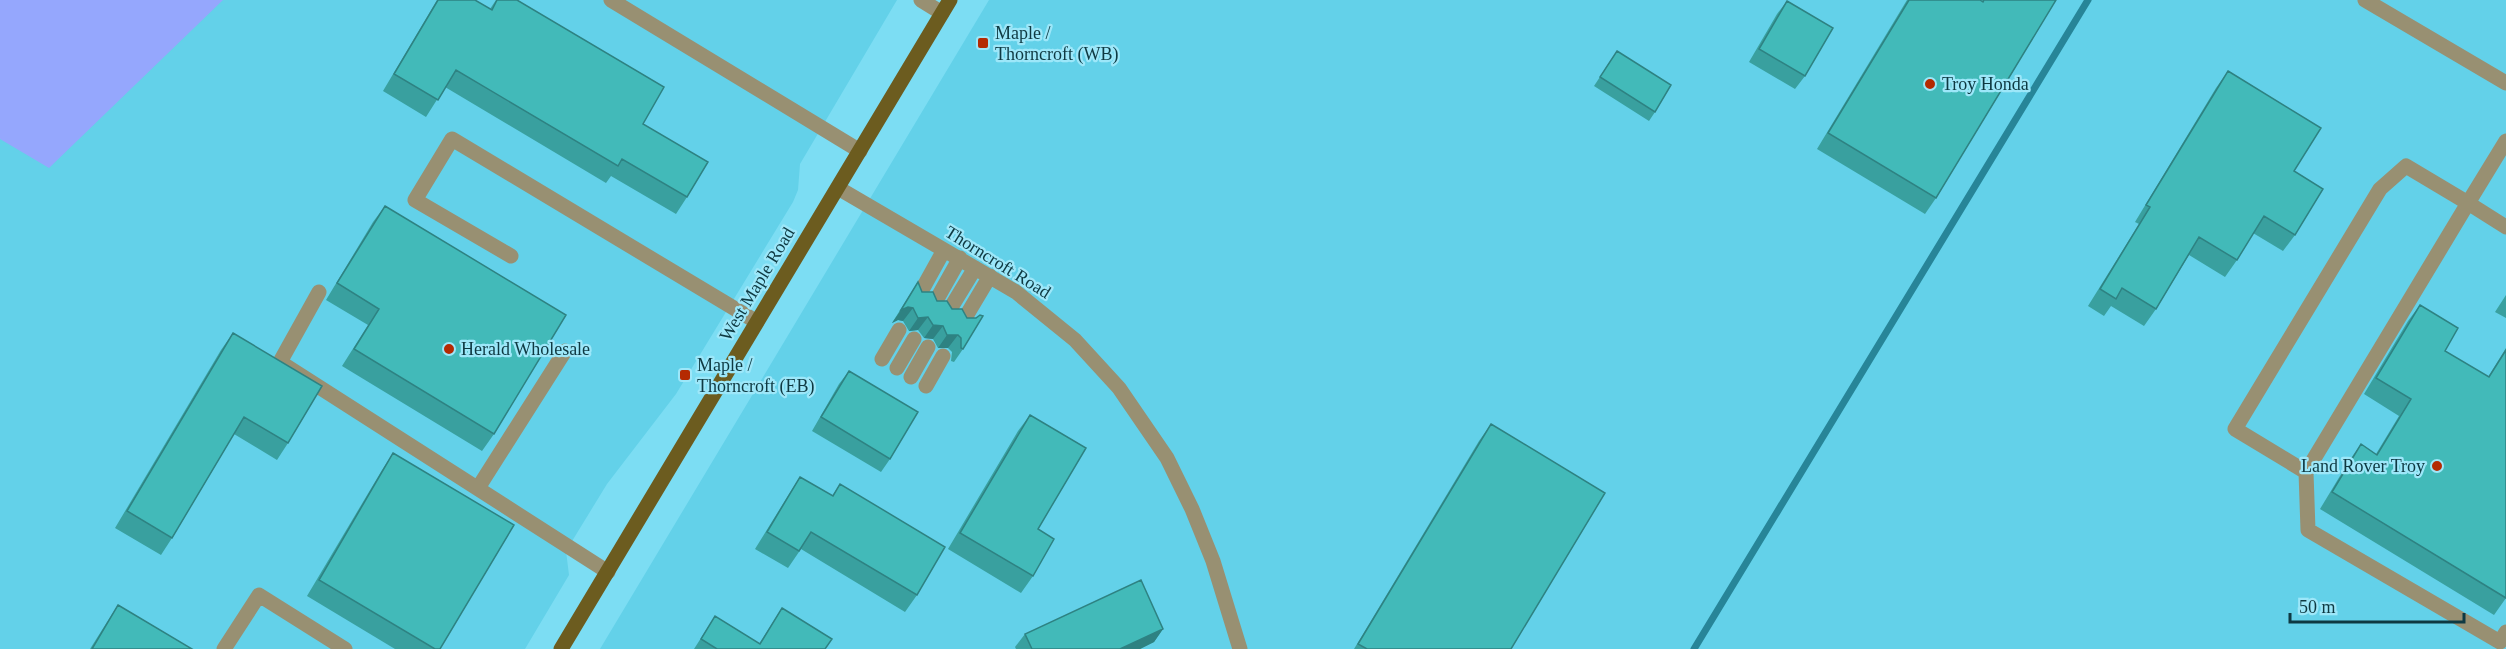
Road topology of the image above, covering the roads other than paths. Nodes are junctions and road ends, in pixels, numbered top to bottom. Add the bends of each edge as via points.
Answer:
1 (611, 0) edge
2 (921, 0) edge
3 (2365, 0) edge
4 (946, 7) edge
5 (2506, 83) edge
6 (2506, 141) edge
7 (860, 151) junction
8 (838, 188) junction
9 (2468, 203) junction
10 (2506, 227) edge
11 (944, 250) junction
12 (511, 256) dead end
13 (960, 258) junction
14 (975, 268) junction
15 (990, 276) junction
16 (319, 292) dead end
17 (918, 297) edge
18 (933, 306) edge
19 (947, 314) edge
20 (756, 322) junction
21 (962, 323) edge
22 (899, 330) dead end
23 (914, 339) dead end
24 (928, 347) dead end
25 (565, 351) dead end
26 (943, 356) dead end
27 (882, 359) dead end
28 (897, 368) dead end
29 (911, 377) dead end
30 (926, 386) dead end
31 (2306, 472) junction
32 (478, 489) junction
33 (608, 572) junction
34 (2506, 632) edge
35 (224, 649) edge
36 (345, 649) edge
37 (561, 649) edge
38 (1240, 649) edge

1 - 7 street
2 - 4 street
3 - 5 street
4 - 7 main road, West Maple Road
6 - 9 street
7 - 8 main road, West Maple Road
8 - 11 street, Thorncroft Road
8 - 20 main road, West Maple Road
9 - 10 street
9 - 31 street
9 - 31 street via 2406,166 2380,189 2241,419 2235,429
11 - 13 street, Thorncroft Road
11 - 17 street
12 - 20 street via 416,200 452,140
13 - 14 street, Thorncroft Road
13 - 18 street
14 - 15 street, Thorncroft Road
14 - 19 street
15 - 21 street
15 - 38 street, Thorncroft Road via 1016,291 1075,340 1138,413 1167,458 1192,509
16 - 32 street via 280,362
20 - 33 main road, West Maple Road
22 - 27 street
23 - 28 street
24 - 29 street
25 - 32 street
26 - 30 street
31 - 34 street via 2308,530 2500,642
32 - 33 street
33 - 37 main road, West Maple Road
35 - 36 street via 259,595

